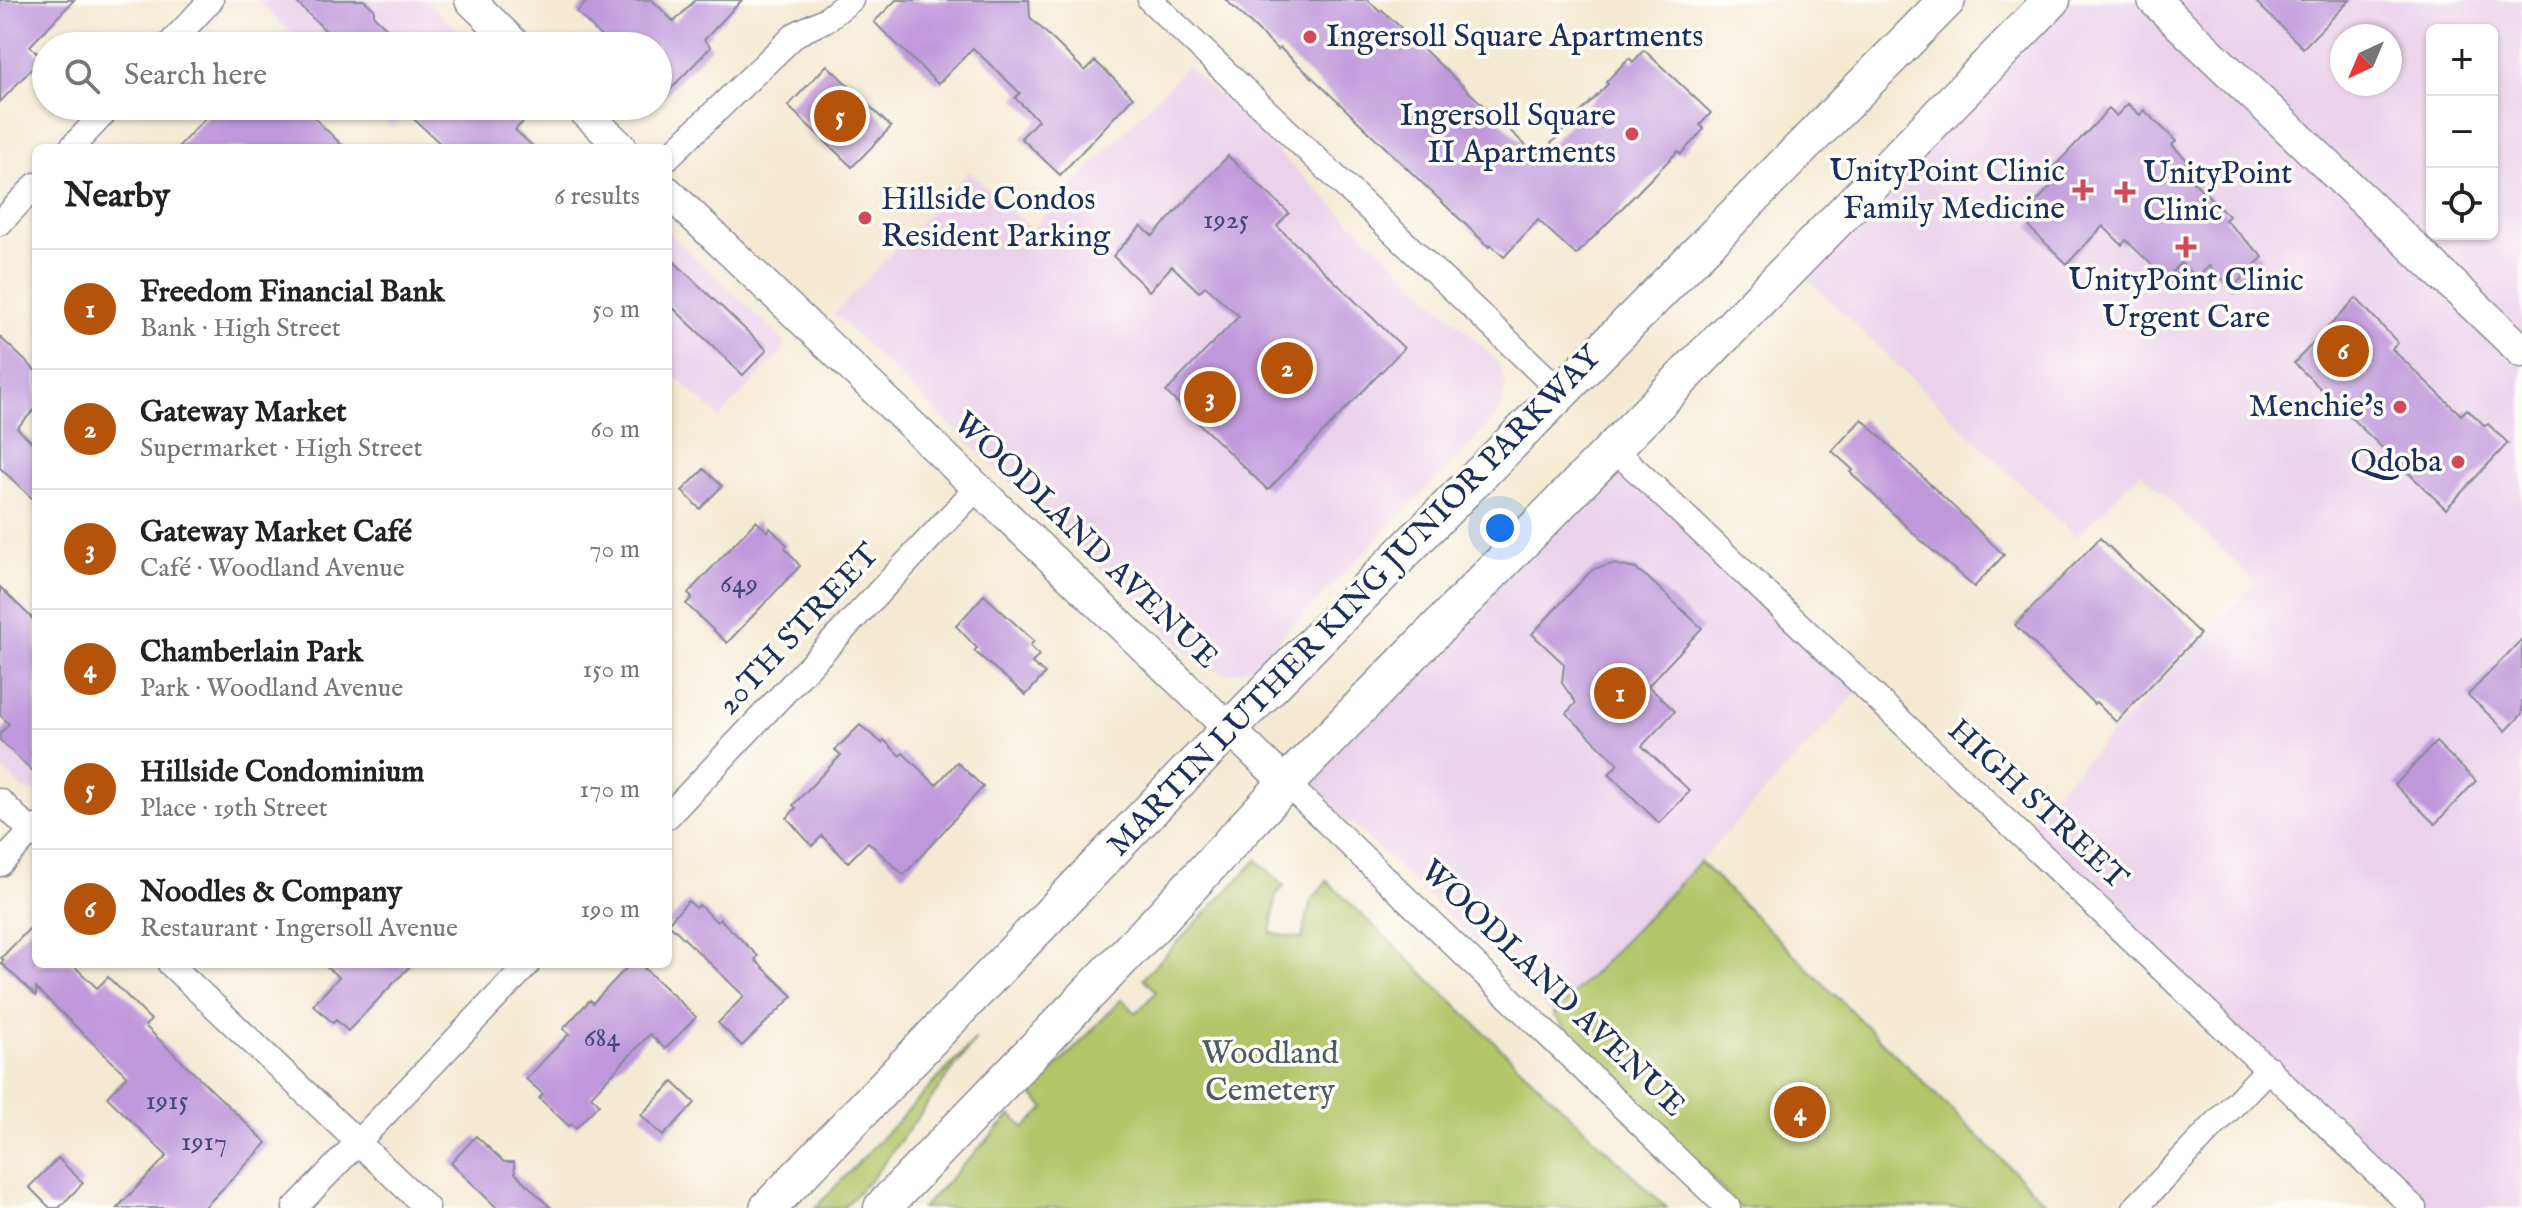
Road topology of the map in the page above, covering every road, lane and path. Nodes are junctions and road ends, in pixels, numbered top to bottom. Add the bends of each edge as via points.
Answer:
1 (211, 0) edge
2 (470, 0) edge
3 (851, 0) edge
4 (1150, 0) edge
5 (1947, 0) edge
6 (2052, 0) edge
7 (2154, 0) edge
8 (181, 32) edge
9 (503, 32) edge
10 (98, 120) edge
11 (593, 120) edge
12 (75, 144) edge
13 (618, 144) edge
14 (672, 153) edge
15 (32, 189) edge
16 (672, 196) edge
17 (0, 223) edge
18 (2522, 351) edge
19 (1561, 392) junction
20 (1614, 449) junction
21 (977, 488) junction
22 (1229, 729) junction
23 (1286, 783) junction
24 (0, 801) edge
25 (672, 812) edge
26 (32, 829) edge
27 (32, 835) edge
28 (0, 864) edge
29 (174, 968) edge
30 (524, 968) edge
31 (2269, 1068) junction
32 (358, 1143) junction
33 (295, 1208) edge
34 (427, 1208) edge
35 (768, 1208) edge
36 (882, 1208) edge
37 (1728, 1208) edge
38 (2135, 1208) edge
39 (2414, 1208) edge

1 - 8 street
2 - 9 street
3 - 14 street via 796,34
4 - 19 street
5 - 19 main road, MARTIN LUTHER KING JUNIOR PARKWAY
6 - 20 main road
7 - 18 main road
10 - 12 street
11 - 13 street
15 - 17 street
16 - 21 street, WOODLAND AVENUE
19 - 22 main road, MARTIN LUTHER KING JUNIOR PARKWAY
20 - 23 main road
20 - 31 street, HIGH STREET
21 - 22 street, WOODLAND AVENUE
21 - 25 street, 20TH STREET
22 - 23 street, WOODLAND AVENUE
22 - 35 main road, MARTIN LUTHER KING JUNIOR PARKWAY
23 - 36 main road
23 - 37 street, WOODLAND AVENUE
24 - 26 street
27 - 28 street
29 - 32 street
30 - 32 street
31 - 38 street
31 - 39 street, HIGH STREET
32 - 33 street
32 - 34 street

